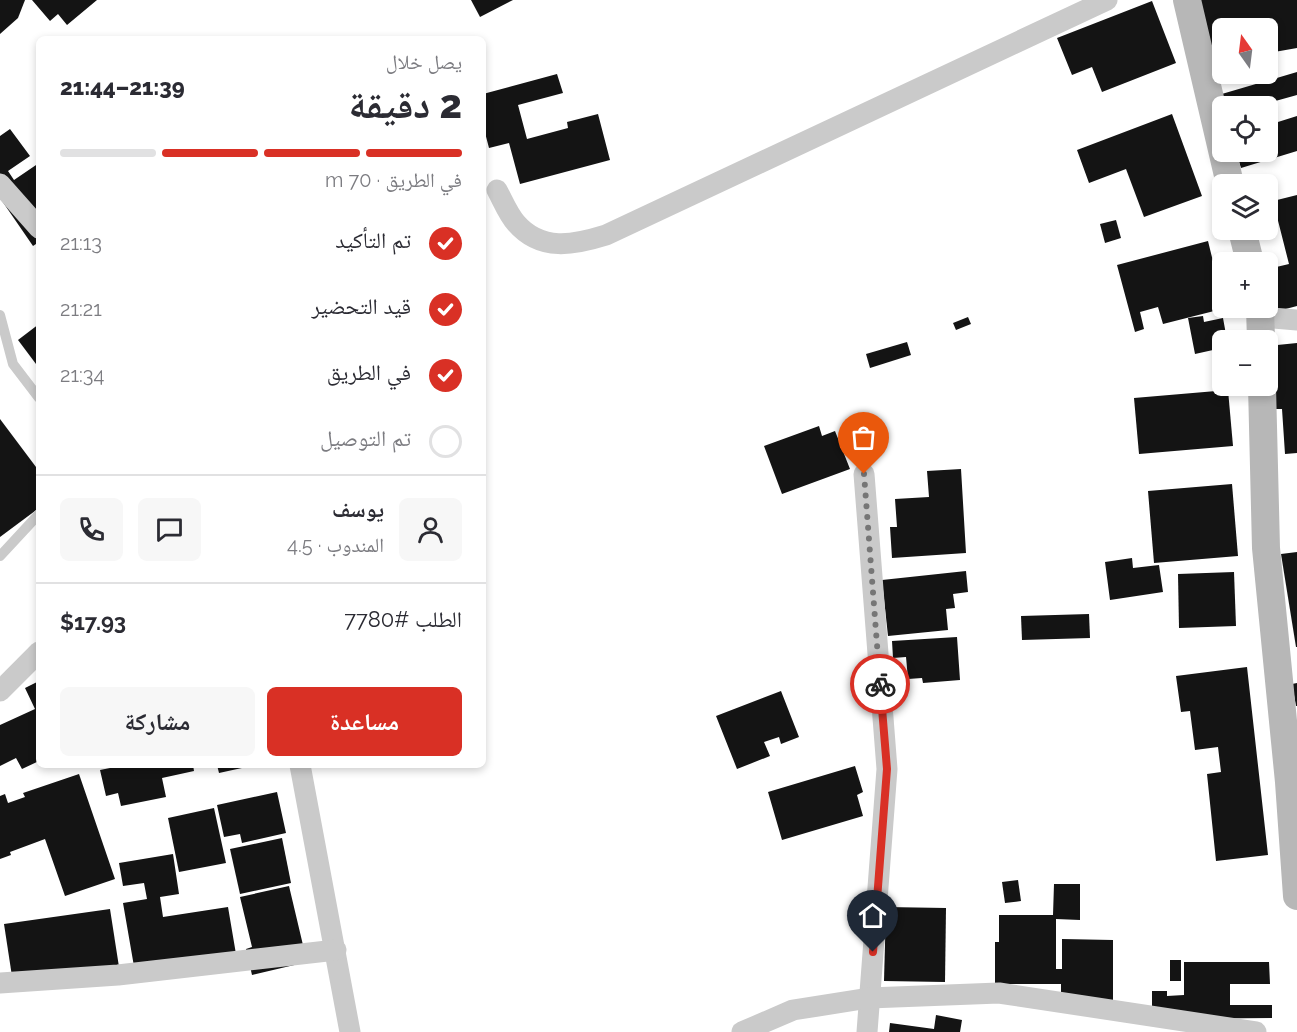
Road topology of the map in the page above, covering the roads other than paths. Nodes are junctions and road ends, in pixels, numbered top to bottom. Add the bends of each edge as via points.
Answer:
1 (1107, 0) edge
2 (1187, 0) edge
3 (1228, 174) edge
4 (0, 184) edge
5 (497, 190) dead end
6 (36, 225) edge
7 (0, 315) edge
8 (1297, 320) edge
9 (1260, 322) edge
10 (36, 394) edge
11 (1262, 396) edge
12 (864, 474) dead end
13 (36, 517) edge
14 (0, 556) edge
15 (36, 655) edge
16 (0, 691) edge
17 (301, 768) edge
18 (1297, 896) edge
19 (336, 950) junction
20 (0, 983) edge
21 (869, 998) junction
22 (350, 1032) edge
23 (742, 1032) edge
24 (867, 1032) edge
25 (1256, 1032) edge

1 - 5 street via 606,235 577,244 546,243 517,224
2 - 3 street
4 - 6 street
7 - 10 lane via 13,364
8 - 9 street
11 - 18 street via 1266,548
12 - 21 street via 887,769
13 - 14 lane
15 - 16 street
17 - 19 street
19 - 20 street via 118,975
19 - 22 street
21 - 23 street via 793,1010
21 - 24 street
21 - 25 street via 999,993

